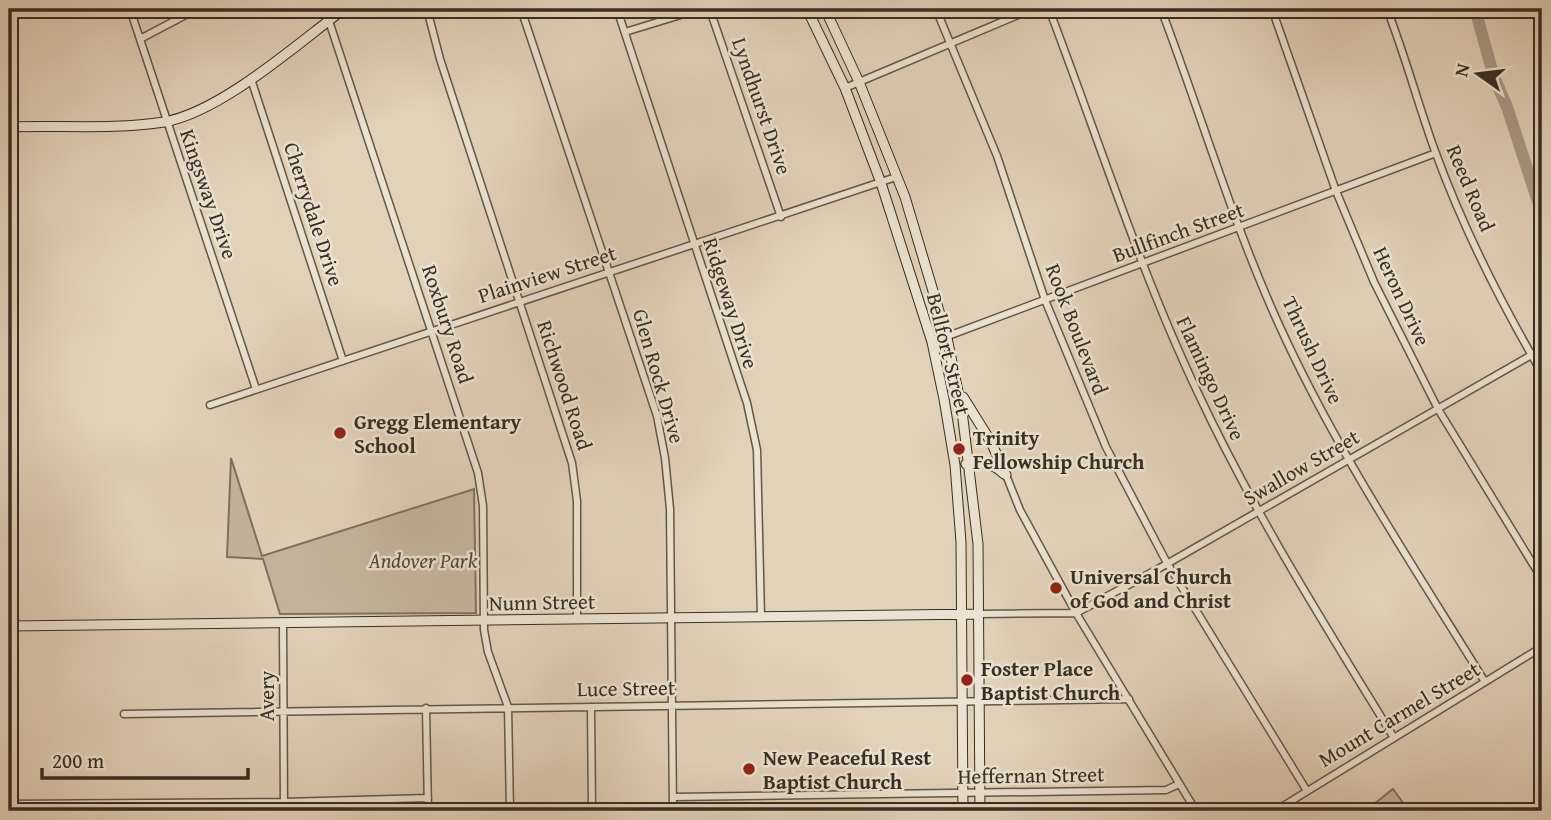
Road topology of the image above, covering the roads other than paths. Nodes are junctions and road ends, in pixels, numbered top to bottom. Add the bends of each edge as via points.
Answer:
1 (130, 9) edge
2 (197, 9) edge
3 (344, 9) edge
4 (427, 9) edge
5 (521, 9) edge
6 (617, 9) edge
7 (807, 9) edge
8 (825, 9) edge
9 (936, 9) edge
10 (1032, 9) edge
11 (1049, 9) edge
12 (1161, 9) edge
13 (1272, 9) edge
14 (1387, 9) edge
15 (329, 21) junction
16 (625, 32) junction
17 (140, 39) junction
18 (952, 44) junction
19 (251, 79) junction
20 (859, 82) junction
21 (845, 88) junction
22 (166, 121) junction
23 (9, 127) edge
24 (1436, 153) junction
25 (896, 177) junction
26 (881, 183) junction
27 (1336, 191) junction
28 (780, 217) junction
29 (1240, 228) junction
30 (694, 245) junction
31 (1142, 264) junction
32 (608, 272) junction
33 (1045, 300) junction
34 (520, 301) junction
35 (432, 332) junction
36 (947, 338) junction
37 (932, 342) junction
38 (1542, 350) edge
39 (1532, 356) junction
40 (343, 361) junction
41 (1542, 373) edge
42 (957, 386) junction
43 (256, 389) junction
44 (209, 405) dead end
45 (1438, 409) junction
46 (996, 452) junction
47 (1348, 460) junction
48 (985, 462) junction
49 (970, 463) junction
50 (955, 465) junction
51 (1006, 475) junction
52 (1257, 512) junction
53 (1167, 563) junction
54 (1542, 579) edge
55 (1076, 613) junction
56 (963, 614) junction
57 (979, 614) junction
58 (761, 617) junction
59 (671, 618) junction
60 (577, 619) junction
61 (485, 620) junction
62 (283, 622) junction
63 (9, 626) edge
64 (1542, 647) edge
65 (1485, 682) junction
66 (1129, 699) junction
67 (962, 702) junction
68 (979, 703) junction
69 (672, 705) junction
70 (591, 707) junction
71 (426, 708) junction
72 (508, 708) junction
73 (284, 711) junction
74 (124, 714) dead end
75 (1394, 738) junction
76 (1178, 784) junction
77 (1307, 791) junction
78 (963, 794) junction
79 (980, 794) junction
80 (673, 797) junction
81 (428, 798) junction
82 (284, 802) junction
83 (9, 804) edge
84 (284, 811) edge
85 (428, 811) edge
86 (510, 811) edge
87 (592, 811) edge
88 (673, 811) edge
89 (963, 811) edge
90 (980, 811) edge
91 (1196, 811) edge
92 (1275, 811) edge

1 - 17 street, Kingsway Drive
2 - 17 street
3 - 15 main road
4 - 34 street, Richwood Road
5 - 32 street, Glen Rock Drive
6 - 16 street, Ridgeway Drive
7 - 21 main road, Bellfort Street
8 - 20 main road, Bellfort Street
9 - 18 street, Rook Boulevard
10 - 18 street
11 - 31 street, Flamingo Drive
12 - 29 street, Thrush Drive
13 - 27 street, Heron Drive
14 - 24 street, Reed Road
15 - 19 main road
15 - 35 street, Roxbury Road
16 - 28 street, Lyndhurst Drive via 697,10 711,13
16 - 30 street, Ridgeway Drive
17 - 22 street, Kingsway Drive
18 - 20 street
18 - 33 street, Rook Boulevard via 997,156
19 - 22 main road via 201,109
19 - 40 street, Cherrydale Drive
20 - 21 street
20 - 25 main road, Bellfort Street
21 - 26 main road, Bellfort Street
22 - 23 main road
22 - 43 street, Kingsway Drive
24 - 27 street, Bullfinch Street
24 - 39 street, Reed Road via 1502,301
25 - 26 street, Plainview Street
25 - 36 main road, Bellfort Street
26 - 28 street, Plainview Street
26 - 37 main road, Bellfort Street
27 - 29 street, Bullfinch Street
27 - 45 street, Heron Drive via 1374,282
28 - 30 street, Plainview Street
29 - 31 street, Bullfinch Street
29 - 47 street, Thrush Drive via 1286,340
30 - 32 street, Plainview Street
30 - 58 street, Ridgeway Drive via 747,404 757,450
31 - 33 street, Bullfinch Street
31 - 52 street, Flamingo Drive via 1197,391
32 - 34 street, Plainview Street
32 - 59 street, Glen Rock Drive via 657,416 665,458
33 - 36 street, Bullfinch Street
33 - 53 street, Rook Boulevard via 1106,447
34 - 35 street, Plainview Street
34 - 60 street, Richwood Road via 572,464
35 - 40 street, Plainview Street
35 - 61 street, Roxbury Road via 478,473
36 - 37 street, Bullfinch Street
36 - 42 main road, Bellfort Street
37 - 50 main road, Bellfort Street
38 - 39 street, Swallow Street
39 - 41 street, Reed Road
39 - 45 street, Swallow Street
40 - 43 street, Plainview Street
42 - 46 main road
42 - 49 main road, Bellfort Street
43 - 44 street, Plainview Street
45 - 47 street, Swallow Street
45 - 54 street, Heron Drive
46 - 48 main road
46 - 51 main road
47 - 52 street, Swallow Street
47 - 65 street, Thrush Drive
48 - 49 main road
48 - 51 main road
49 - 50 main road
49 - 57 main road, Bellfort Street
50 - 56 main road, Bellfort Street
51 - 55 street
52 - 53 street, Swallow Street
52 - 75 street, Flamingo Drive
53 - 55 street, Swallow Street
53 - 77 street, Rook Boulevard
55 - 57 street, Nunn Street
55 - 66 street
56 - 57 main road, Nunn Street
56 - 58 main road, Nunn Street
56 - 67 main road, Bellfort Street
57 - 68 main road, Bellfort Street
58 - 59 main road, Nunn Street
59 - 60 main road, Nunn Street
59 - 69 street, Glen Rock Drive
60 - 61 main road, Nunn Street
61 - 62 main road, Nunn Street
61 - 72 street, Roxbury Road via 488,652
62 - 63 main road, Nunn Street
62 - 73 street, Avery
64 - 65 street, Mount Carmel Street
65 - 75 street, Mount Carmel Street
66 - 68 street, Luce Street
66 - 76 street
67 - 68 street, Luce Street
67 - 69 street, Luce Street
67 - 78 main road, Bellfort Street
68 - 79 main road, Bellfort Street
69 - 70 street, Luce Street
69 - 80 street, Glen Rock Drive
70 - 72 street, Luce Street
70 - 87 street
71 - 72 street, Luce Street
71 - 73 street, Luce Street
71 - 81 street
72 - 86 street, Roxbury Road
73 - 74 street, Luce Street
73 - 82 street, Avery
75 - 77 street, Mount Carmel Street
76 - 79 street, Heffernan Street via 1166,790
76 - 91 street
77 - 92 street, Mount Carmel Street
78 - 79 street, Heffernan Street
78 - 80 street, Heffernan Street
78 - 89 main road, Bellfort Street
79 - 90 main road, Bellfort Street
80 - 88 street, Glen Rock Drive
81 - 82 street
81 - 85 street
82 - 83 street
82 - 84 street, Avery

